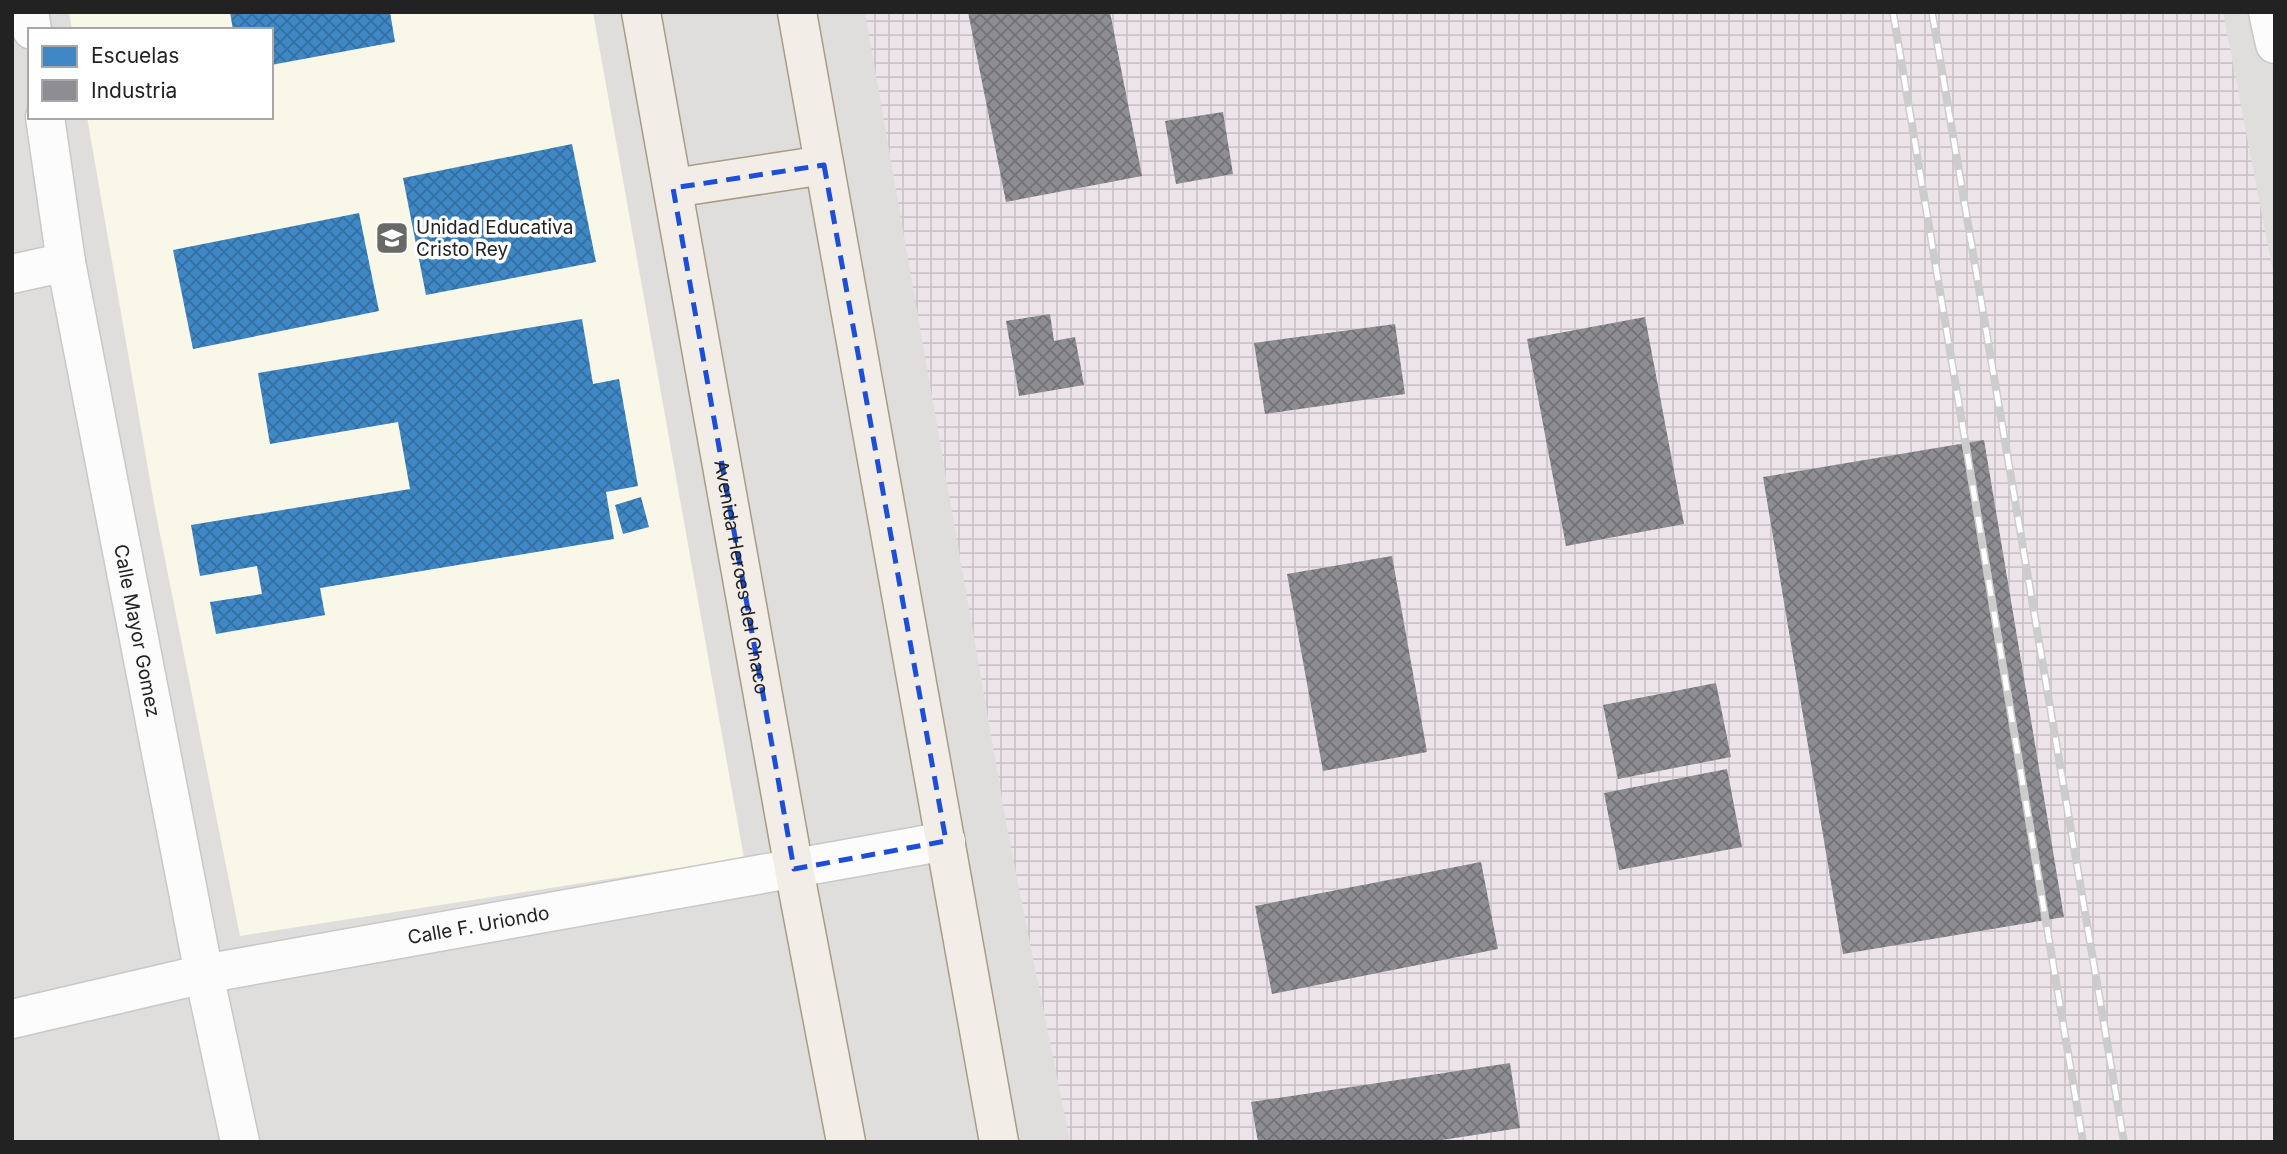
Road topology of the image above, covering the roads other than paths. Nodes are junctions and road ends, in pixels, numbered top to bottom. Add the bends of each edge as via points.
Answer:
1 (641, 12) edge
2 (797, 12) edge
3 (2269, 12) edge
4 (2275, 44) edge
5 (45, 119) edge
6 (824, 165) junction
7 (673, 188) junction
8 (66, 261) junction
9 (12, 274) edge
10 (946, 841) junction
11 (794, 869) junction
12 (204, 974) junction
13 (12, 1019) edge
14 (240, 1142) edge
15 (846, 1142) edge
16 (999, 1142) edge

1 - 7 main road, Avenida Heroes del Chaco
2 - 6 main road
3 - 4 street
5 - 8 street, Calle Mayor Gomez
6 - 7 main road
6 - 10 main road
7 - 11 main road, Avenida Heroes del Chaco
8 - 9 street
8 - 12 street, Calle Mayor Gomez
10 - 11 street, Calle F. Uriondo
10 - 16 main road
11 - 12 street, Calle F. Uriondo
11 - 15 main road, Avenida Heroes del Chaco
12 - 13 street, Calle F. Uriondo
12 - 14 street, Calle Mayor Gomez

